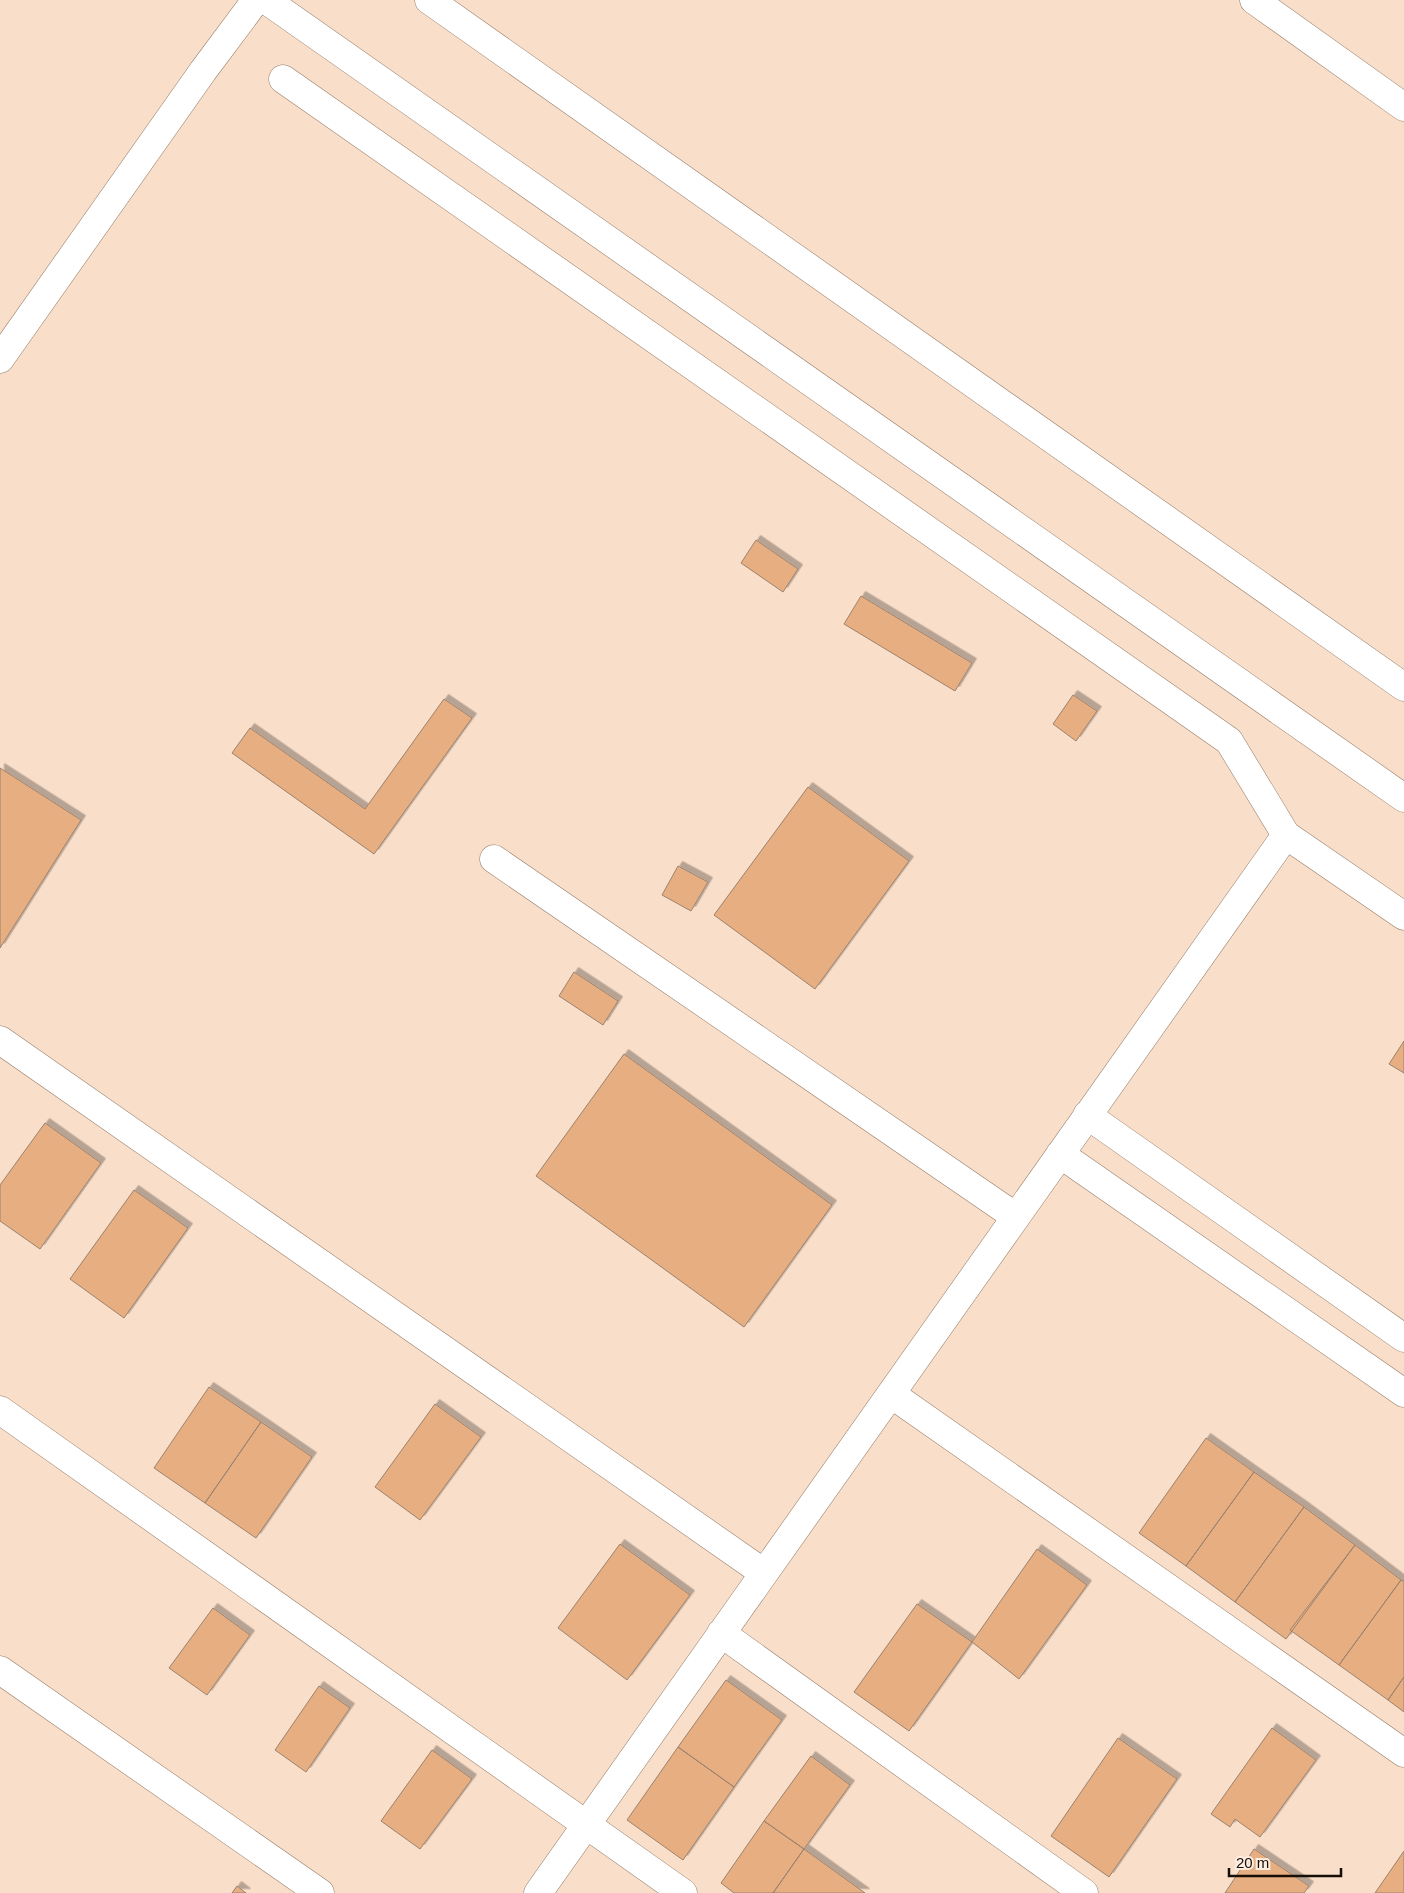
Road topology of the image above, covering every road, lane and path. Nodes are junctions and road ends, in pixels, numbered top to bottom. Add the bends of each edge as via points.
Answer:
1 (256, 0) edge
2 (266, 0) edge
3 (429, 0) edge
4 (1254, 0) edge
5 (283, 79) dead end
6 (1404, 107) edge
7 (0, 359) edge
8 (1404, 687) edge
9 (1404, 798) edge
10 (1286, 835) junction
11 (494, 859) dead end
12 (1404, 916) edge
13 (0, 1040) edge
14 (1087, 1116) junction
15 (1060, 1154) junction
16 (1016, 1217) junction
17 (1404, 1338) edge
18 (1404, 1393) edge
19 (891, 1394) junction
20 (0, 1410) edge
21 (764, 1573) junction
22 (721, 1634) junction
23 (0, 1670) edge
24 (1404, 1753) edge
25 (587, 1824) junction
26 (320, 1893) edge
27 (538, 1893) edge
28 (683, 1893) edge
29 (1084, 1893) edge

1 - 7 street
2 - 9 street
3 - 8 street
4 - 6 street
5 - 10 street via 1229,740
10 - 12 street
10 - 14 street
11 - 16 street
13 - 21 street
14 - 15 street
14 - 17 street
15 - 16 street
15 - 18 street
16 - 19 street
19 - 21 street
19 - 24 street
20 - 25 street
21 - 22 street
22 - 25 street
22 - 29 street
23 - 26 street
25 - 27 street
25 - 28 street

